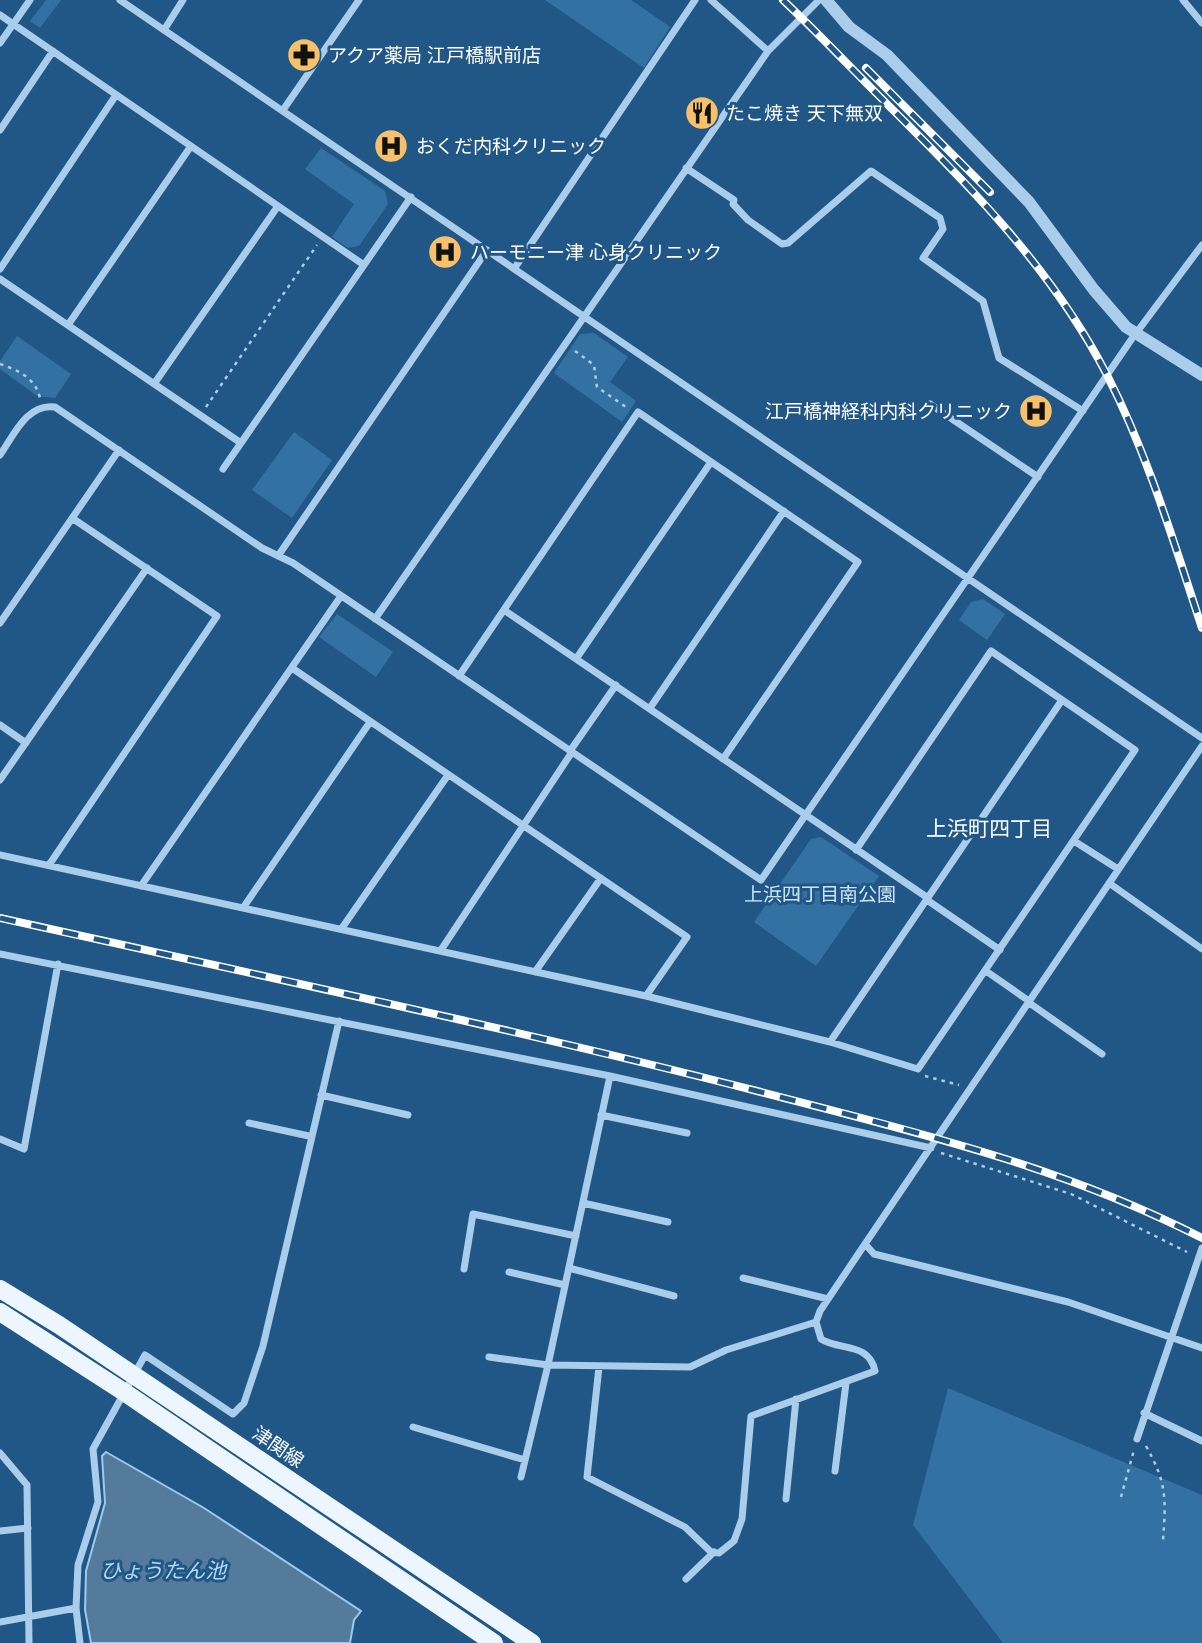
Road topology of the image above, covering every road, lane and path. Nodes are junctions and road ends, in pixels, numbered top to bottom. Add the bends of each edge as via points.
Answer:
1 (30, 0) edge
2 (120, 0) edge
3 (184, 0) edge
4 (359, 0) edge
5 (695, 0) edge
6 (711, 0) edge
7 (819, 0) edge
8 (826, 0) edge
9 (1183, 0) edge
10 (0, 15) edge
11 (1202, 23) edge
12 (13, 24) junction
13 (164, 30) junction
14 (0, 43) edge
15 (53, 51) junction
16 (768, 51) junction
17 (116, 95) junction
18 (283, 110) junction
19 (0, 130) edge
20 (191, 146) junction
21 (686, 168) junction
22 (411, 197) junction
23 (278, 206) junction
24 (322, 237) junction
25 (1202, 245) edge
26 (486, 250) junction
27 (364, 265) junction
28 (0, 269) edge
29 (514, 269) junction
30 (0, 279) edge
31 (582, 317) junction
32 (68, 325) junction
33 (1138, 333) junction
34 (564, 343) junction
35 (0, 364) edge
36 (1202, 375) edge
37 (155, 384) junction
38 (930, 404) dead end
39 (41, 407) junction
40 (1083, 411) junction
41 (200, 415) junction
42 (637, 415) junction
43 (241, 443) junction
44 (119, 450) junction
45 (0, 455) edge
46 (711, 462) junction
47 (223, 469) dead end
48 (1038, 477) junction
49 (784, 511) junction
50 (72, 517) junction
51 (278, 556) junction
52 (146, 568) junction
53 (969, 578) junction
54 (341, 596) junction
55 (504, 610) junction
56 (374, 619) junction
57 (0, 623) edge
58 (576, 659) junction
59 (292, 668) junction
60 (459, 676) junction
61 (615, 685) junction
62 (1062, 701) junction
63 (650, 708) junction
64 (370, 722) junction
65 (0, 725) edge
66 (1202, 738) edge
67 (26, 743) junction
68 (1202, 746) edge
69 (571, 752) junction
70 (723, 759) junction
71 (447, 775) junction
72 (0, 780) edge
73 (806, 816) junction
74 (524, 826) junction
75 (1074, 841) junction
76 (856, 850) junction
77 (0, 855) edge
78 (49, 865) junction
79 (1118, 869) junction
80 (601, 878) junction
81 (1109, 883) junction
82 (141, 886) junction
83 (928, 899) junction
84 (243, 908) junction
85 (342, 928) junction
86 (1202, 948) edge
87 (440, 950) junction
88 (1000, 950) junction
89 (0, 954) edge
90 (58, 964) junction
91 (986, 971) junction
92 (535, 972) junction
93 (646, 996) junction
94 (1029, 1002) junction
95 (339, 1021) junction
96 (830, 1042) junction
97 (1102, 1054) dead end
98 (918, 1069) junction
99 (610, 1076) junction
100 (971, 1088) junction
101 (321, 1095) junction
102 (408, 1115) dead end
103 (601, 1115) junction
104 (249, 1123) dead end
105 (687, 1133) dead end
106 (309, 1136) junction
107 (0, 1139) edge
108 (932, 1148) junction
109 (583, 1203) junction
110 (668, 1222) dead end
111 (576, 1236) junction
112 (865, 1244) junction
113 (1202, 1248) edge
114 (1200, 1259) junction
115 (569, 1268) junction
116 (464, 1269) dead end
117 (509, 1272) dead end
118 (743, 1278) dead end
119 (565, 1285) junction
120 (0, 1289) edge
121 (674, 1296) dead end
122 (828, 1299) junction
123 (0, 1311) edge
124 (816, 1322) junction
125 (1173, 1337) junction
126 (1202, 1348) edge
127 (489, 1357) dead end
128 (548, 1365) junction
129 (599, 1367) junction
130 (133, 1375) junction
131 (846, 1383) junction
132 (124, 1392) junction
133 (796, 1399) junction
134 (1144, 1413) junction
135 (413, 1427) dead end
136 (1138, 1436) junction
137 (1202, 1441) edge
138 (1145, 1445) joint
139 (0, 1453) edge
140 (525, 1460) junction
141 (835, 1471) dead end
142 (521, 1477) dead end
143 (1121, 1497) dead end
144 (786, 1499) dead end
145 (28, 1528) junction
146 (0, 1531) edge
147 (1163, 1540) dead end
148 (715, 1552) junction
149 (686, 1579) dead end
150 (76, 1608) junction
151 (29, 1619) junction
152 (0, 1622) edge
153 (29, 1643) edge
154 (80, 1643) edge
155 (494, 1643) edge
156 (531, 1643) edge

1 - 12 street
2 - 13 street
3 - 13 street
4 - 18 street
5 - 29 street
6 - 16 street
7 - 16 street
8 - 33 street via 849,27 887,55 1029,201 1094,290 1126,327
9 - 11 street
10 - 12 street
12 - 14 street
12 - 15 street
13 - 18 street
15 - 17 street
15 - 19 street
16 - 21 street
17 - 20 street
17 - 28 street
18 - 22 street
20 - 23 street
20 - 32 street
21 - 31 street
21 - 40 street via 734,200 748,220 782,244 871,170 940,218 943,229 923,258 983,301 999,358
22 - 26 street
22 - 27 street
23 - 24 street
23 - 37 street
24 - 27 street
24 - 41 path
25 - 33 street
26 - 29 street
26 - 51 street
27 - 43 street
29 - 31 street
30 - 32 street
31 - 34 street
31 - 53 street
32 - 37 street
33 - 36 street
33 - 40 street
34 - 42 path via 594,365 597,387
34 - 56 street
35 - 39 path via 11,366 33,382
37 - 41 street
38 - 48 street
39 - 44 street via 55,407
39 - 45 street via 31,411
40 - 48 street
41 - 43 street
42 - 46 street
42 - 55 street
43 - 47 street
44 - 50 street
44 - 51 street
46 - 49 street
46 - 58 street
48 - 53 street
49 - 63 street
49 - 70 street via 858,562
50 - 52 street
50 - 57 street
51 - 54 street
52 - 67 street
52 - 78 street via 218,616
53 - 66 street
53 - 73 street
54 - 56 street
54 - 59 street
55 - 58 street
55 - 60 street
56 - 60 street
58 - 61 street
59 - 64 street
59 - 82 street
60 - 69 street
61 - 63 street
61 - 69 street
62 - 75 street via 1135,750
62 - 76 street via 991,651
62 - 83 street
63 - 70 street
64 - 71 street
64 - 84 street
65 - 67 street
67 - 72 street
68 - 79 street
69 - 73 street via 761,880
69 - 74 street
70 - 73 street
71 - 74 street
71 - 85 street
73 - 76 street
74 - 80 street
74 - 87 street
75 - 79 street
75 - 88 street
76 - 83 street
77 - 78 street
78 - 82 street
79 - 81 street
80 - 92 street
80 - 93 street via 687,937
81 - 86 street
81 - 94 street
82 - 84 street
83 - 88 street
83 - 96 street
84 - 85 street
85 - 87 street
87 - 92 street
88 - 91 street
89 - 90 street
90 - 95 street
90 - 107 street via 24,1149
91 - 94 street
91 - 98 street
92 - 93 street
93 - 96 street
94 - 97 street
94 - 100 street
95 - 99 street
95 - 101 street
96 - 98 street
98 - 100 path via 926,1076
99 - 103 street
99 - 108 street
100 - 108 street
101 - 102 street
101 - 106 street
103 - 105 street
103 - 109 street
104 - 106 street
106 - 130 street via 263,1346 244,1404 233,1414 145,1355
108 - 112 street
108 - 114 path via 1071,1194
109 - 110 street
109 - 111 street
111 - 115 street
111 - 116 street via 473,1214
112 - 122 street
112 - 125 street via 874,1254 1068,1302
113 - 114 street
114 - 125 street
115 - 119 street
115 - 121 street
117 - 119 street
118 - 122 street
119 - 128 street
120 - 130 main road, 津関線
122 - 124 street
123 - 132 main road
124 - 129 street via 726,1350 690,1367
124 - 131 street via 821,1339 861,1350 874,1364 875,1371
125 - 126 street
125 - 134 street
127 - 128 street
128 - 129 street
128 - 140 street
129 - 148 street via 587,1477 685,1528
130 - 132 street
130 - 156 main road, 津関線
131 - 133 street
131 - 141 street
132 - 150 street via 93,1448 98,1502 78,1565
132 - 155 main road
133 - 144 street
133 - 148 street via 751,1416 742,1519 734,1541
134 - 136 street
134 - 137 street
135 - 140 street
136 - 138 street
136 - 143 path
138 - 147 path via 1166,1494
139 - 145 street via 27,1485
140 - 142 street
145 - 146 street
145 - 151 street
148 - 149 street
150 - 151 street
150 - 154 street
151 - 152 street
151 - 153 street

